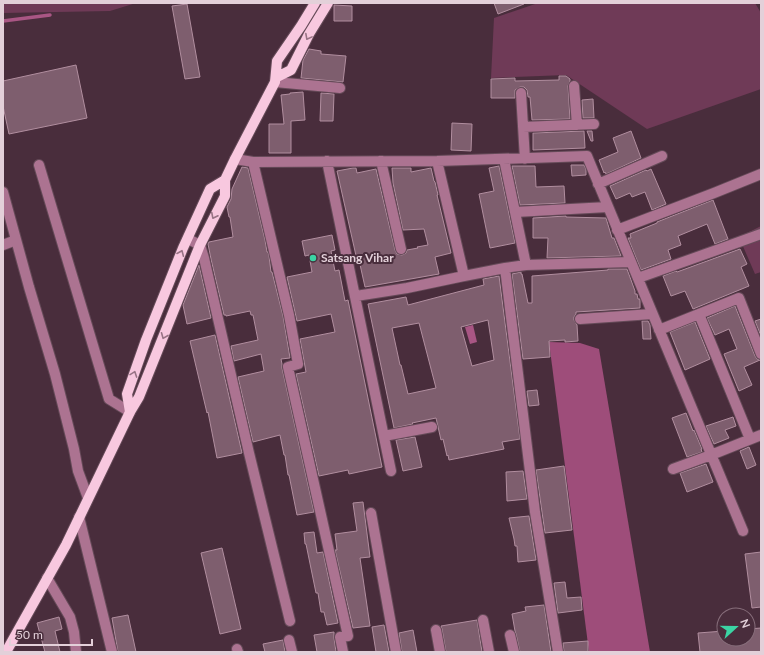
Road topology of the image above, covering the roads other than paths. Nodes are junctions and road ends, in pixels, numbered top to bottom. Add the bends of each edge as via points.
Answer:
1 (315, 3) edge
2 (328, 3) edge
3 (276, 79) junction
4 (574, 86) dead end
5 (340, 88) dead end
6 (521, 93) dead end
7 (594, 124) dead end
8 (577, 125) junction
9 (523, 127) junction
10 (662, 156) dead end
11 (525, 158) junction
12 (235, 159) junction
13 (504, 159) junction
14 (327, 161) junction
15 (381, 161) junction
16 (437, 161) junction
17 (252, 162) junction
18 (39, 165) dead end
19 (761, 174) edge
20 (225, 180) junction
21 (598, 184) junction
22 (3, 192) edge
23 (608, 207) junction
24 (515, 212) junction
25 (617, 230) junction
26 (761, 234) edge
27 (188, 239) junction
28 (16, 240) junction
29 (3, 245) edge
30 (200, 245) junction
31 (401, 249) dead end
32 (631, 262) junction
33 (526, 265) junction
34 (505, 268) junction
35 (464, 276) junction
36 (638, 278) junction
37 (356, 296) junction
38 (652, 314) junction
39 (699, 314) junction
40 (580, 319) dead end
41 (659, 330) junction
42 (761, 354) edge
43 (130, 412) junction
44 (432, 427) dead end
45 (761, 435) edge
46 (384, 436) junction
47 (750, 439) junction
48 (711, 455) junction
49 (673, 469) dead end
50 (391, 471) dead end
51 (88, 498) junction
52 (371, 513) dead end
53 (79, 518) junction
54 (743, 531) dead end
55 (47, 578) junction
56 (483, 620) dead end
57 (290, 621) dead end
58 (436, 630) dead end
59 (510, 635) dead end
60 (289, 640) dead end
61 (6, 652) edge
62 (76, 652) edge
63 (112, 652) edge
64 (292, 652) edge
65 (343, 652) edge
66 (396, 652) edge
67 (440, 652) edge
68 (489, 652) edge
69 (514, 652) edge
70 (558, 652) edge

1 - 3 main road via 277,61
2 -> 3 main road via 291,70
3 - 5 street
3 - 12 main road
4 - 8 street
6 - 9 street
7 - 8 street
8 - 9 street
9 - 11 street
10 - 21 street
11 - 13 street
11 - 21 street via 587,156
12 - 17 street
12 - 20 main road
13 - 16 street
13 - 24 street
14 - 15 street
14 - 17 street
14 - 37 street
15 - 16 street
15 - 31 street
16 - 35 street
17 - 65 street via 289,315 298,364 288,367 348,636 340,637
18 - 43 street via 109,399
19 - 25 street
20 - 27 main road via 210,189
20 -> 30 main road via 224,196
21 - 23 street
22 - 28 street
23 - 24 street
23 - 25 street
24 - 33 street
25 - 32 street
26 - 36 street
27 - 30 street
43 -> 27 main road via 127,394 146,340
28 - 29 street
28 - 51 street via 55,374 78,471
30 -> 43 main road via 139,397
30 - 57 street
32 - 33 street
32 - 36 street
33 - 34 street
34 - 35 street
34 - 70 street via 535,512
35 - 37 street
36 - 38 street
37 - 46 street
38 - 40 street
38 - 41 street
39 - 41 street
39 - 42 street via 738,298
39 - 47 street
41 - 48 street
43 - 51 main road
44 - 46 street
45 - 47 street
46 - 50 street
47 - 48 street
48 - 49 street
48 - 54 street
51 - 53 main road
52 - 66 street
53 - 55 main road
53 - 63 street
55 - 61 main road
55 - 62 street via 70,617
56 - 68 street
58 - 67 street
59 - 69 street
60 - 64 street

